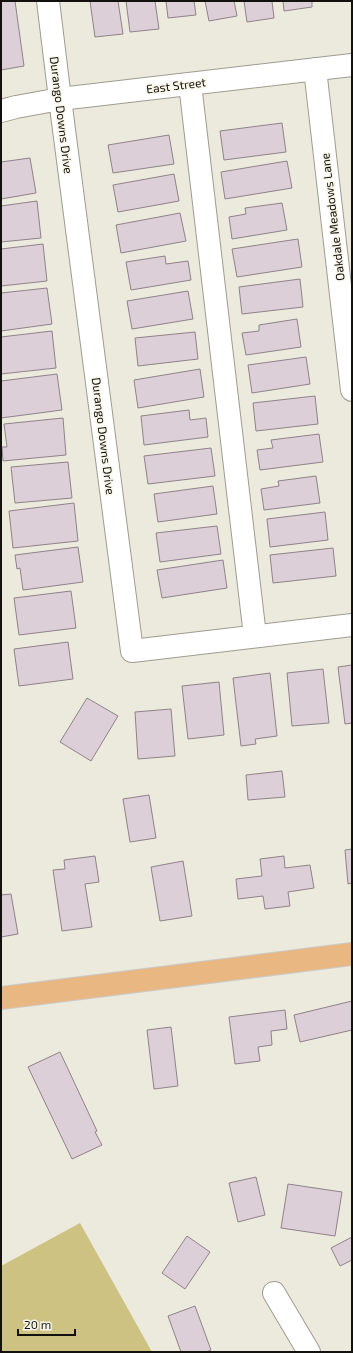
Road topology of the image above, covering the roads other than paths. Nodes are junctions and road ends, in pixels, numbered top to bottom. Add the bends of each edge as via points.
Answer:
1 (48, 1) edge
2 (352, 65) edge
3 (315, 69) junction
4 (190, 84) junction
5 (60, 99) junction
6 (1, 111) edge
7 (352, 390) edge
8 (352, 625) edge
9 (255, 636) junction
10 (352, 954) edge
11 (1, 998) edge
12 (274, 1293) dead end
13 (309, 1352) edge

1 - 5 street, Durango Downs Drive
2 - 3 street, East Street
3 - 4 street, East Street
3 - 7 street, Oakdale Meadows Lane
4 - 5 street, East Street
4 - 9 street
5 - 6 street, East Street
5 - 9 street, Durango Downs Drive via 132,651
8 - 9 street, Durango Downs Drive
10 - 11 main road
12 - 13 street

